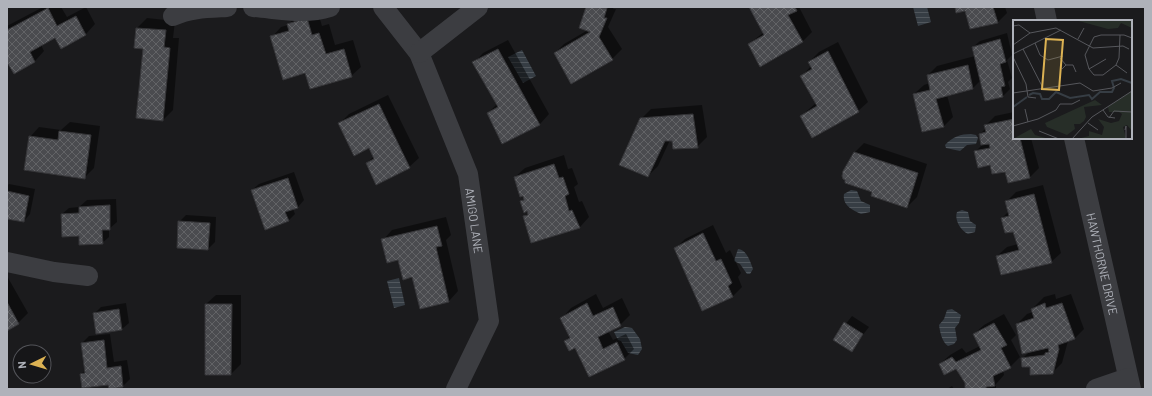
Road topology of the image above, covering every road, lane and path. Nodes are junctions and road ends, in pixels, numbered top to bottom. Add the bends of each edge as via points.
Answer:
1 (227, 7) edge
2 (253, 7) edge
3 (330, 7) edge
4 (383, 7) edge
5 (478, 7) edge
6 (1044, 7) edge
7 (173, 16) dead end
8 (1047, 20) edge
9 (419, 53) junction
10 (1074, 139) edge
11 (7, 262) edge
12 (88, 276) dead end
13 (1130, 383) edge
14 (456, 389) edge
15 (1096, 389) edge

1 - 7 street via 194,9
2 - 3 street via 302,12
4 - 9 street, AMIGO LANE
5 - 9 street
6 - 8 street
9 - 14 street, AMIGO LANE via 468,174 489,321
10 - 13 street, HAWTHORNE DRIVE
11 - 12 street
13 - 15 street

